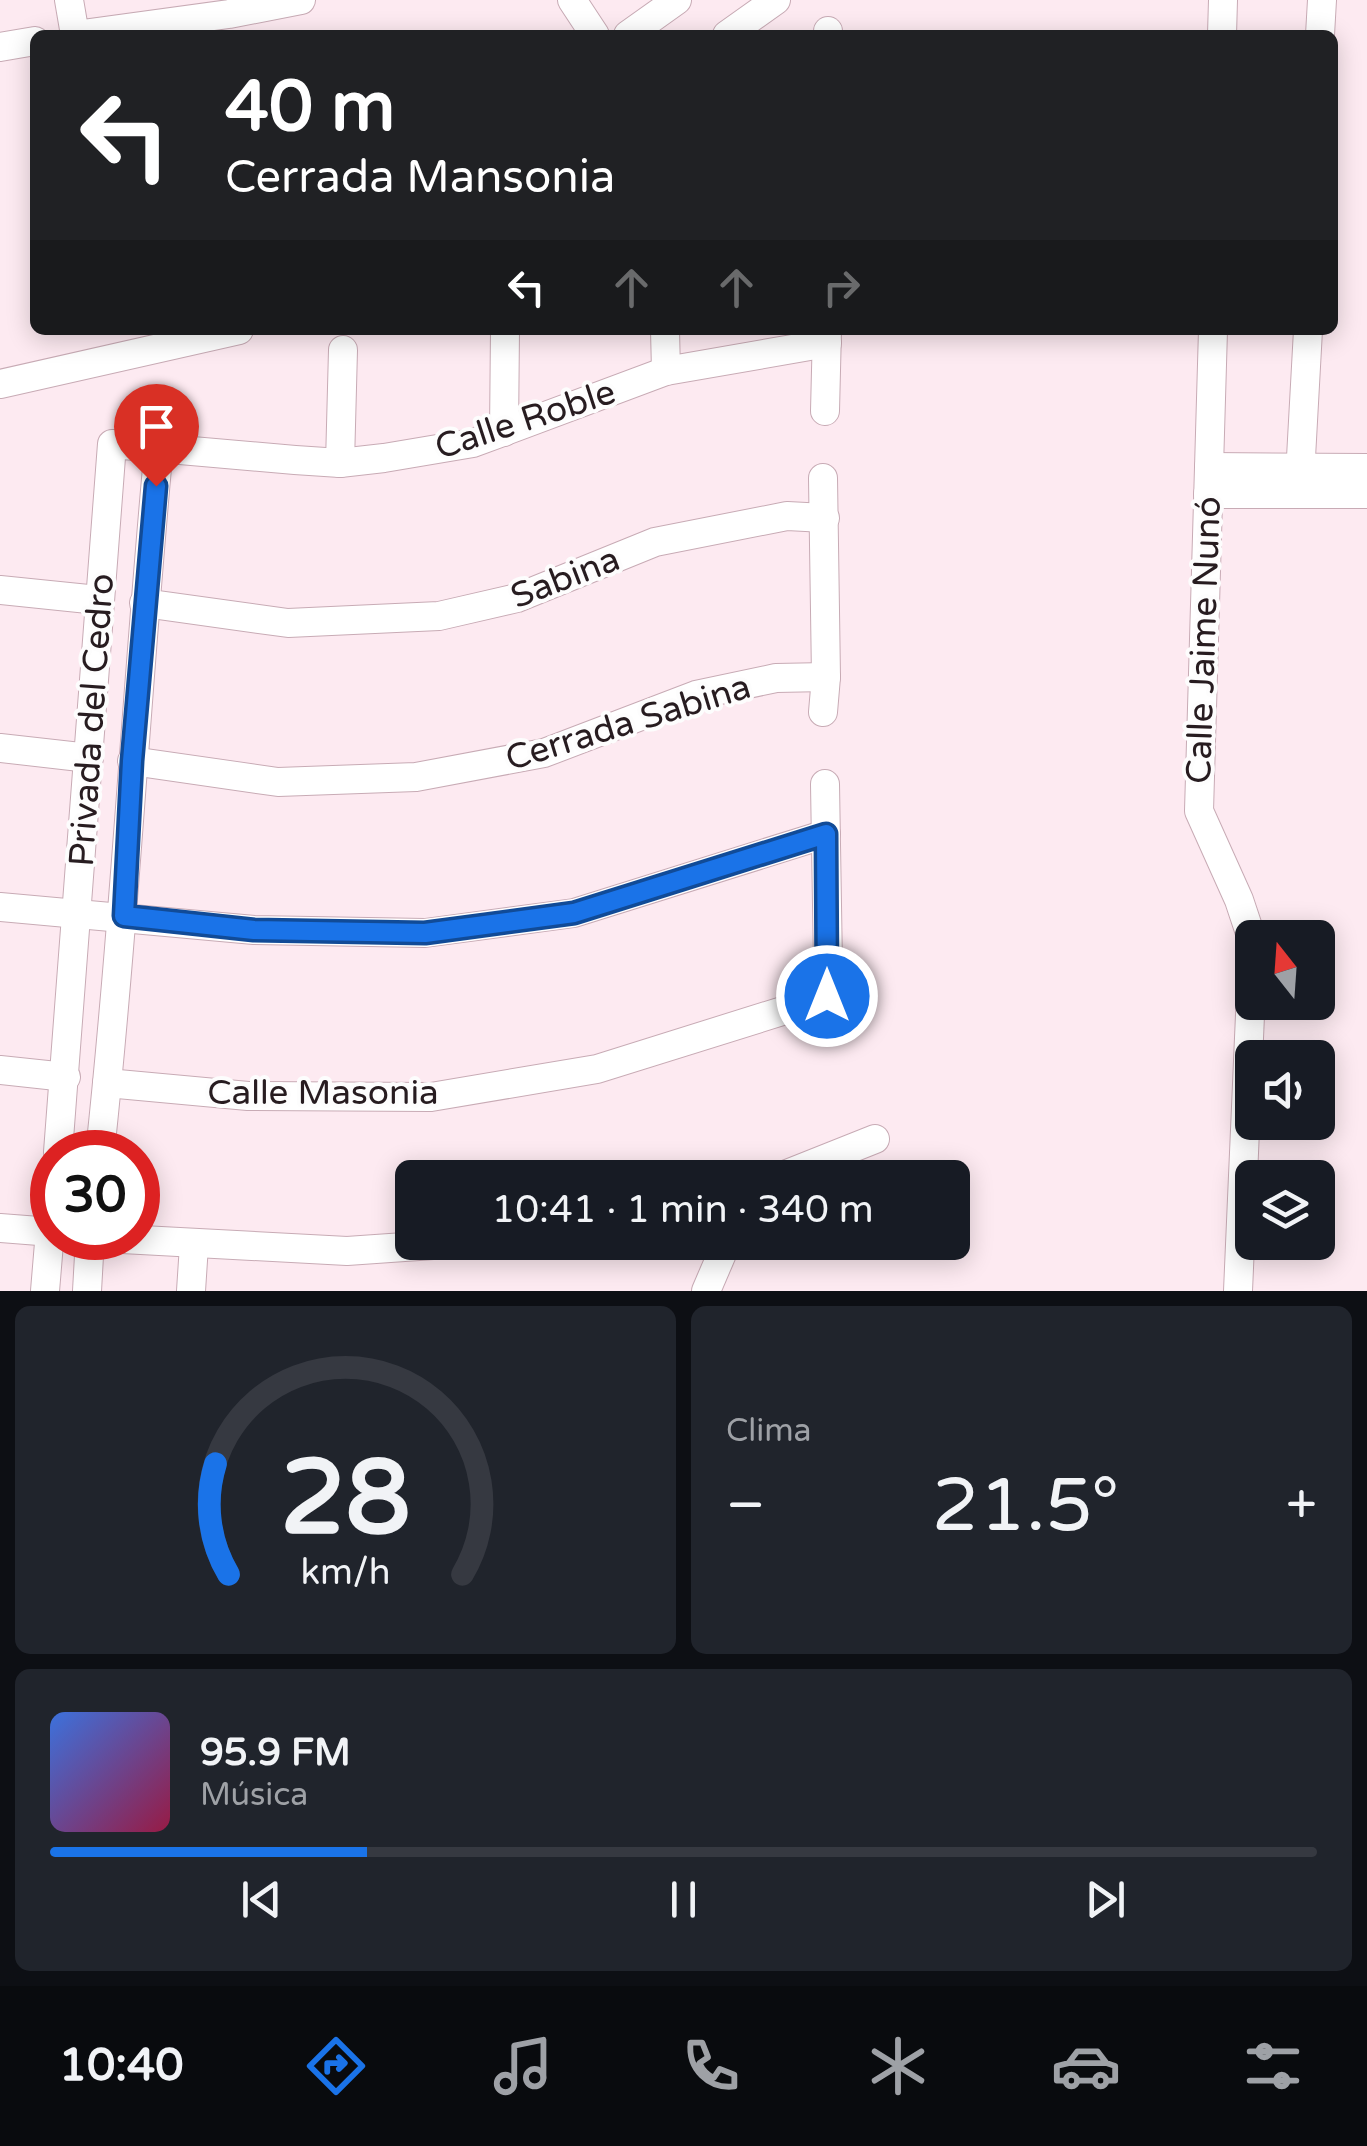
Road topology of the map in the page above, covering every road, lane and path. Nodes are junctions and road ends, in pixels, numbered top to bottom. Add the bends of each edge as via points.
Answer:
1 (69, 0) edge
2 (301, 0) edge
3 (572, 0) edge
4 (677, 0) edge
5 (776, 0) edge
6 (1223, 0) edge
7 (1322, 0) edge
8 (228, 7) edge
9 (75, 30) edge
10 (103, 30) edge
11 (592, 30) edge
12 (635, 30) edge
13 (734, 30) edge
14 (1222, 30) edge
15 (1320, 30) edge
16 (30, 42) edge
17 (0, 46) edge
18 (216, 335) edge
19 (505, 335) edge
20 (666, 335) edge
21 (1213, 335) edge
22 (1308, 335) edge
23 (827, 337) edge
24 (343, 350) dead end
25 (666, 371) junction
26 (0, 384) edge
27 (826, 411) dead end
28 (504, 432) junction
29 (159, 446) junction
30 (340, 463) junction
31 (1367, 468) edge
32 (823, 478) dead end
33 (1208, 480) junction
34 (1300, 481) junction
35 (1367, 494) edge
36 (826, 518) junction
37 (0, 590) edge
38 (98, 600) junction
39 (144, 602) junction
40 (826, 677) junction
41 (822, 712) dead end
42 (0, 748) edge
43 (89, 758) junction
44 (132, 761) junction
45 (825, 784) dead end
46 (826, 834) junction
47 (0, 907) edge
48 (77, 914) junction
49 (124, 916) junction
50 (1246, 920) edge
51 (827, 996) junction
52 (1250, 1020) edge
53 (829, 1025) dead end
54 (0, 1070) edge
55 (66, 1077) junction
56 (107, 1084) junction
57 (60, 1130) edge
58 (102, 1130) edge
59 (875, 1139) dead end
60 (822, 1160) edge
61 (30, 1226) edge
62 (0, 1228) edge
63 (160, 1242) edge
64 (194, 1245) junction
65 (395, 1248) edge
66 (48, 1260) edge
67 (89, 1260) edge
68 (719, 1260) edge
69 (45, 1291) edge
70 (88, 1291) edge
71 (192, 1291) edge
72 (706, 1291) edge
73 (1238, 1291) edge

1 - 9 street
2 - 8 street
3 - 11 street
4 - 12 street
5 - 13 street
6 - 14 street
7 - 15 street
8 - 10 street
16 - 17 street
18 - 26 street
19 - 28 street
20 - 25 street
21 - 33 street, Calle Jaime Nunó
22 - 34 street
23 - 25 street, Calle Roble
23 - 27 street
24 - 30 street
25 - 28 street, Calle Roble
28 - 30 street, Calle Roble via 473,443
29 - 30 street, Calle Roble
29 - 38 street, Privada del Cedro via 112,444
29 - 39 street, Privada del Cedro
31 - 34 street
32 - 36 street
33 - 34 street
33 - 50 street, Calle Jaime Nunó via 1198,810
34 - 35 street
36 - 39 street, Sabina via 787,516 655,542 517,598 439,616 288,623
36 - 40 street
37 - 38 street
38 - 43 street, Privada del Cedro
39 - 44 street, Privada del Cedro
40 - 41 street
40 - 44 street, Cerrada Sabina via 776,678 696,695 544,753 416,778 278,782
42 - 43 street
43 - 48 street, Privada del Cedro
44 - 49 street, Privada del Cedro
45 - 46 street
46 - 49 street via 574,913 425,933 254,930
46 - 51 street
47 - 48 street
48 - 49 street
48 - 55 street, Privada del Cedro
49 - 56 street, Privada del Cedro
51 - 53 street
51 - 56 street, Calle Masonia via 597,1069 431,1097 248,1096
52 - 73 street
54 - 55 street
55 - 57 street, Privada del Cedro
56 - 58 street, Privada del Cedro
59 - 60 street
61 - 62 street
63 - 64 street
64 - 65 street
64 - 71 street
66 - 69 street
67 - 70 street
68 - 72 street

